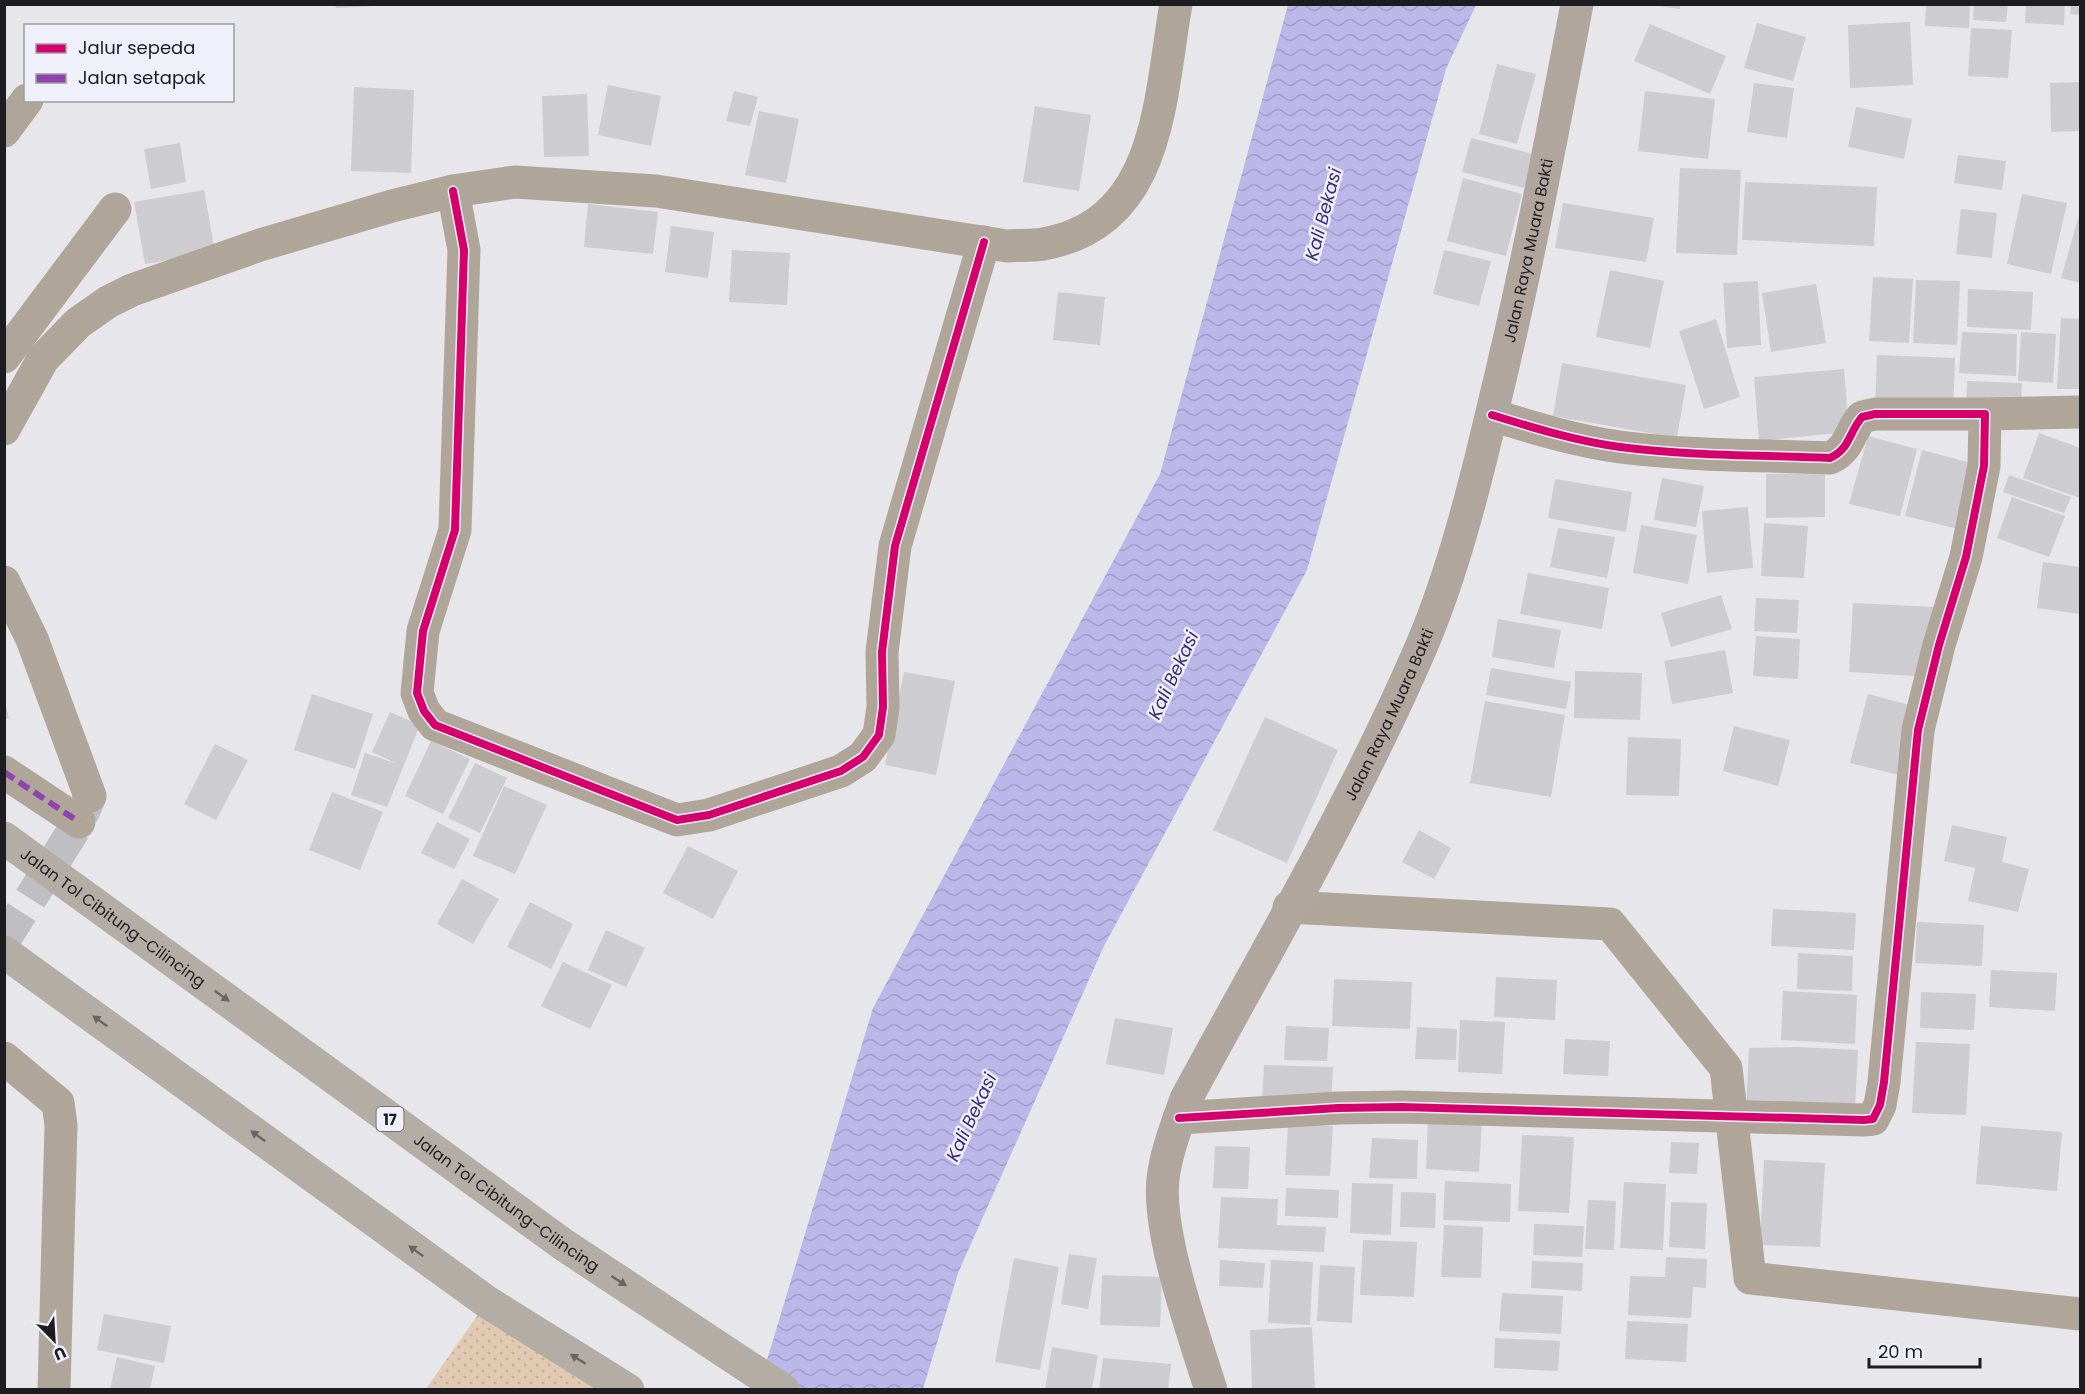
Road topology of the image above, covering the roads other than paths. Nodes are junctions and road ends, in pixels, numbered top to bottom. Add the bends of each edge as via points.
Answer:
1 (1176, 4) edge
2 (1577, 4) edge
3 (25, 102) edge
4 (4, 130) edge
5 (453, 191) junction
6 (115, 209) dead end
7 (984, 242) junction
8 (4, 357) edge
9 (2080, 412) edge
10 (1985, 414) junction
11 (1492, 415) junction
12 (4, 429) edge
13 (4, 582) edge
14 (4, 772) edge
15 (4, 838) edge
16 (1289, 907) junction
17 (4, 952) edge
18 (4, 1058) edge
19 (1732, 1116) junction
20 (1179, 1118) junction
21 (2080, 1314) edge
22 (54, 1389) edge
23 (628, 1389) edge
24 (783, 1389) edge
25 (1211, 1389) edge

1 - 7 street via 1147,157 1119,206 1070,237 1042,245
2 - 11 main road, Jalan Raya Muara Bakti via 1525,275
3 - 4 street
5 - 7 street via 515,182 656,191
5 - 7 street via 464,250 455,530 423,631 417,693 435,725 677,820 709,815 842,771 853,766 879,735 882,652 895,546
5 - 12 street via 260,245 108,302 78,323 43,359
6 - 8 street
9 - 10 street
10 - 11 street via 1862,417 1841,453 1830,458 1619,447 1559,435
10 - 19 street via 1984,466 1966,557 1918,730 1884,1082 1877,1114 1874,1119 1864,1120
11 - 16 main road, Jalan Raya Muara Bakti via 1476,481 1423,643 1362,773
13 - 14 street via 32,639 84,809
15 -> 24 highway, Jalan Tol Cibitung–Cilincing / 17, bridge via 564,1245
16 - 19 street via 1610,924 1726,1068
16 - 20 main road, Jalan Raya Muara Bakti
23 -> 17 highway via 487,1302
18 - 22 street via 57,1103 61,1125
19 - 20 street via 1402,1107
19 - 21 street via 1750,1278
20 - 25 main road, Jalan Raya Muara Bakti via 1162,1180 1165,1221

